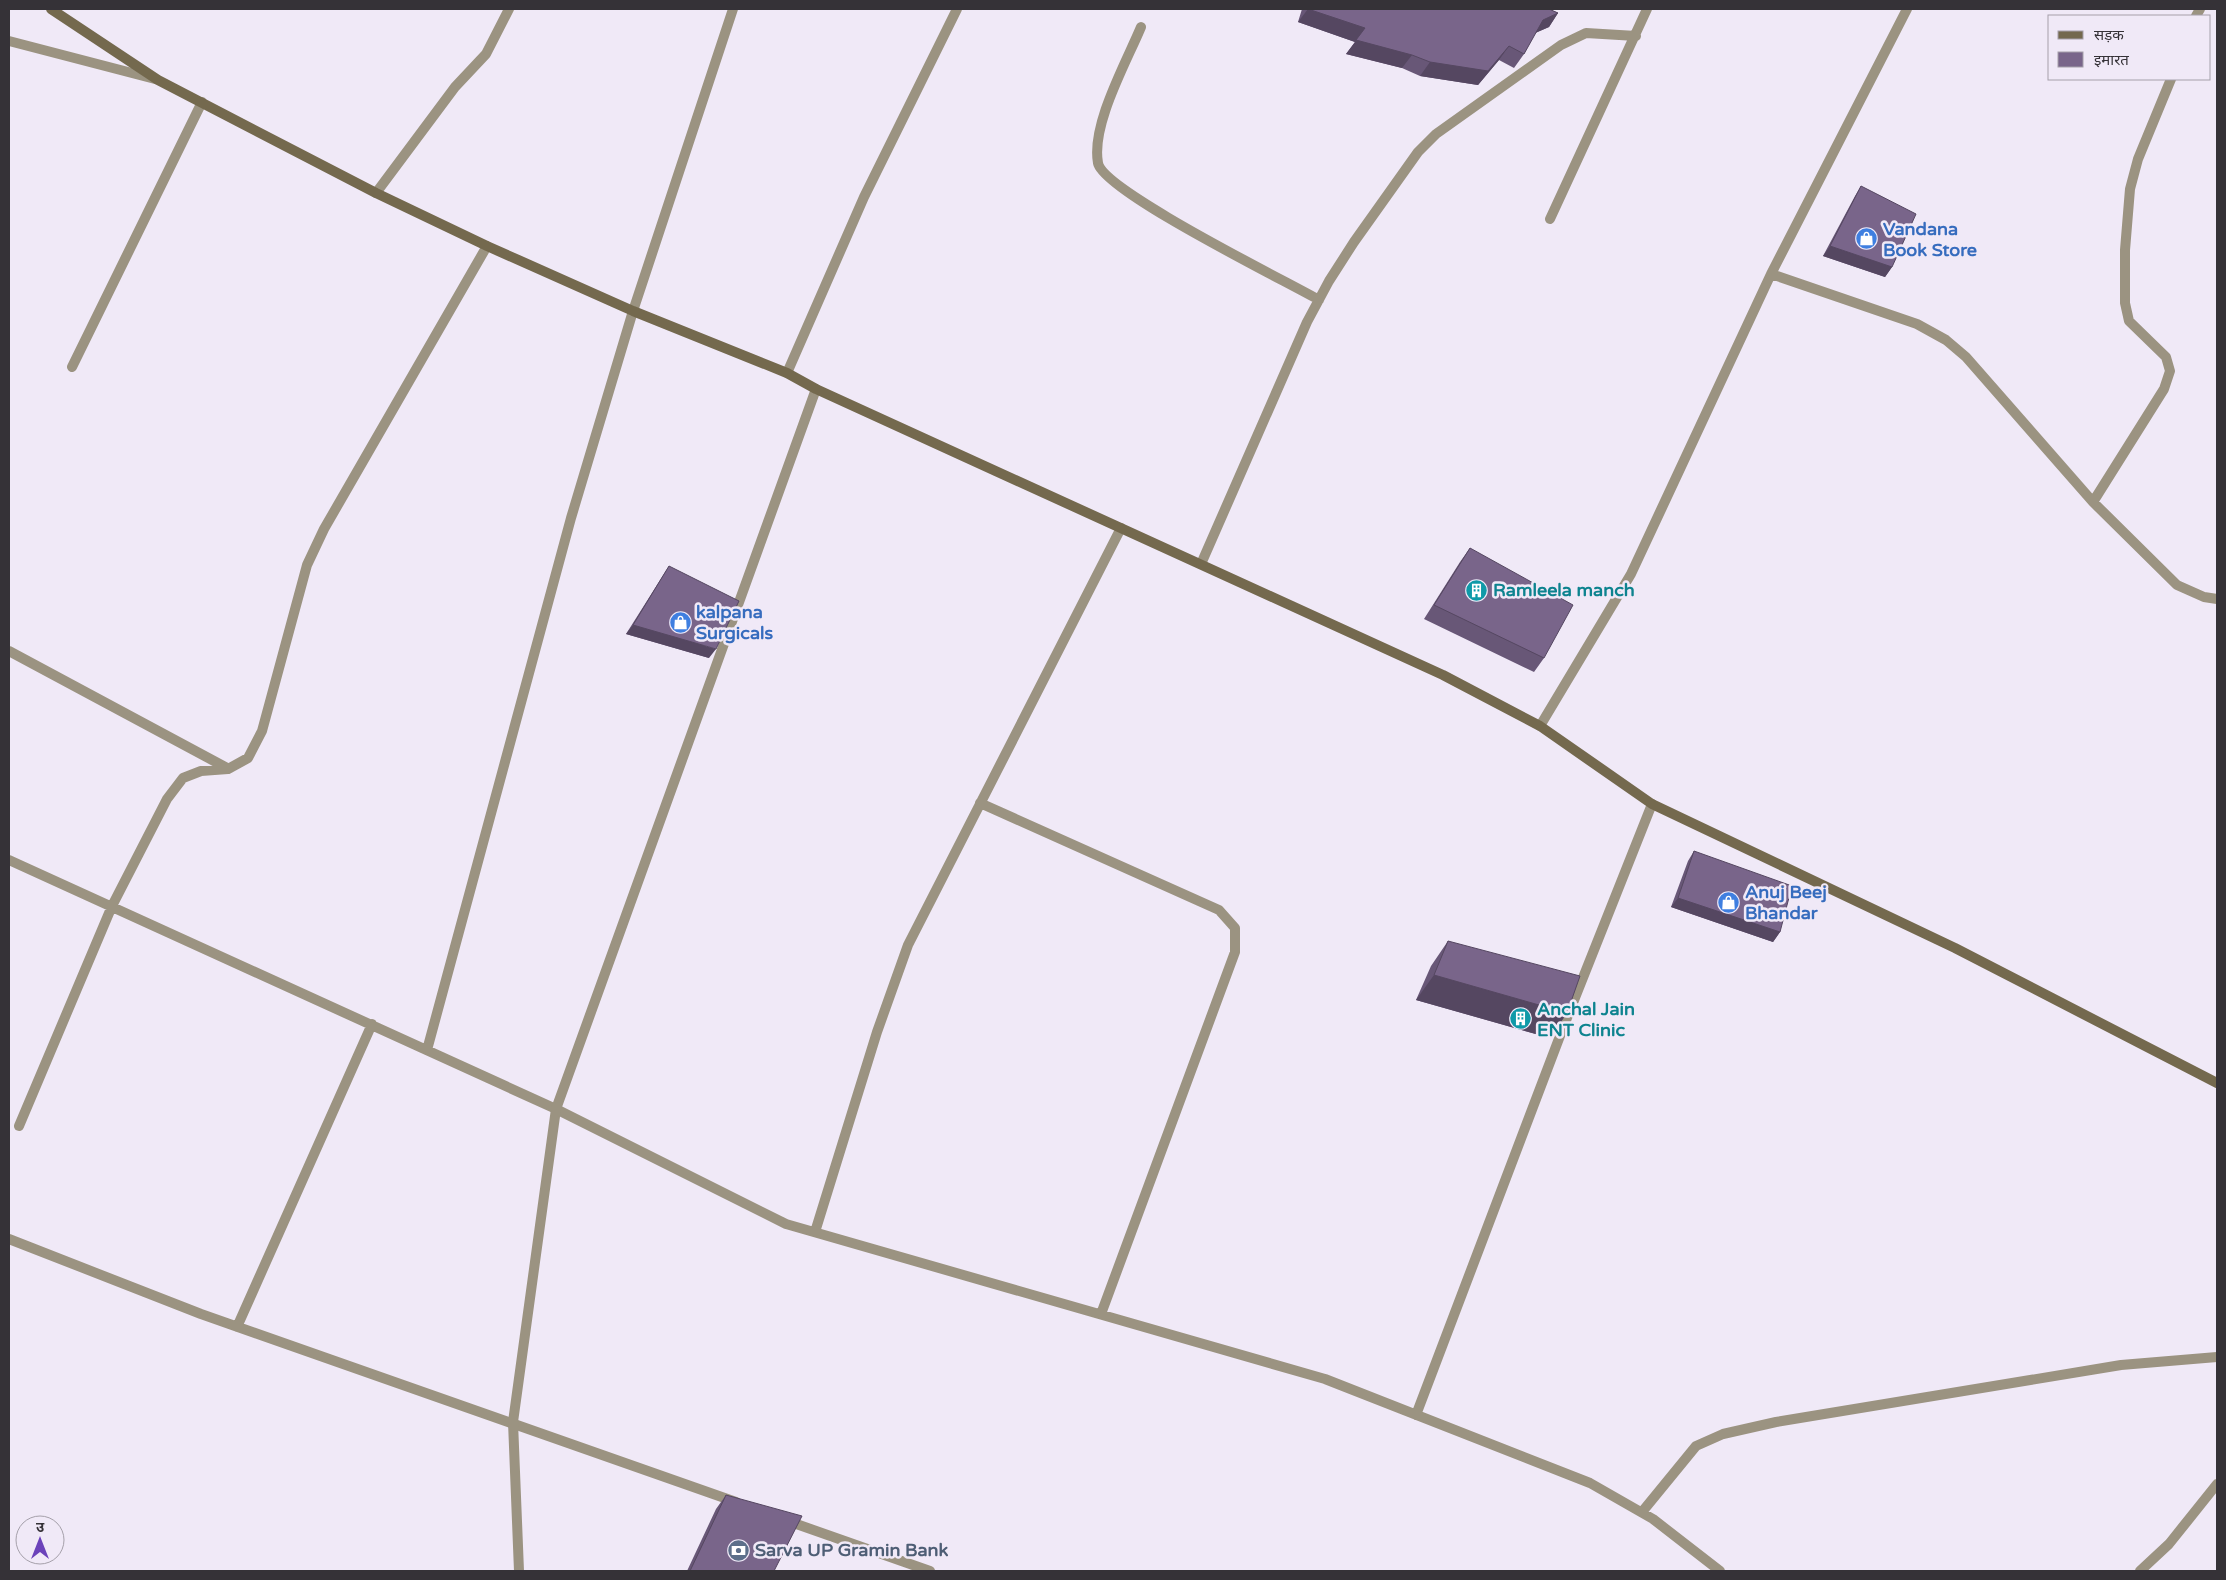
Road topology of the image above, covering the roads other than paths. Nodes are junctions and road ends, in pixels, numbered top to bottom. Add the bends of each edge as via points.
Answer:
1 (51, 9) edge
2 (508, 9) edge
3 (733, 9) edge
4 (957, 9) edge
5 (1647, 9) edge
6 (1907, 9) edge
7 (1141, 27) dead end
8 (1636, 36) junction
9 (9, 41) edge
10 (158, 80) junction
11 (2171, 80) edge
12 (202, 102) junction
13 (376, 193) junction
14 (1550, 219) dead end
15 (487, 246) junction
16 (1771, 274) junction
17 (1319, 300) junction
18 (633, 311) junction
19 (72, 367) dead end
20 (787, 373) junction
21 (816, 388) junction
22 (2093, 502) junction
23 (1121, 528) junction
24 (1201, 564) junction
25 (2217, 599) edge
26 (9, 651) edge
27 (1540, 726) junction
28 (228, 769) junction
29 (980, 803) junction
30 (1652, 804) junction
31 (9, 860) edge
32 (112, 906) junction
33 (372, 1024) junction
34 (427, 1050) junction
35 (2217, 1083) edge
36 (556, 1109) junction
37 (18, 1126) dead end
38 (815, 1232) junction
39 (9, 1239) edge
40 (1101, 1314) junction
41 (237, 1327) junction
42 (2217, 1357) edge
43 (1416, 1414) junction
44 (513, 1422) junction
45 (2217, 1484) edge
46 (745, 1505) edge
47 (1642, 1512) junction
48 (772, 1515) edge
49 (519, 1571) edge
50 (930, 1571) edge
51 (1720, 1571) edge
52 (2140, 1571) edge

1 - 10 main road
2 - 13 street via 486,54 455,87
3 - 18 street
4 - 20 street via 864,197
5 - 8 street
6 - 16 street
7 - 17 street via 1104,114 1097,148 1098,166 1112,182 1143,203
8 - 14 street
8 - 17 street via 1586,33 1561,45 1436,134 1418,152 1354,242
9 - 10 street
10 - 12 main road
11 - 22 street via 2138,159 2130,189 2125,250 2128,322 2166,357 2170,371 2164,388
12 - 13 main road
12 - 19 street
13 - 15 main road
15 - 18 main road
15 - 28 street via 324,529 307,566 262,731 248,758
16 - 22 street via 1917,324 1946,340 1966,357
16 - 27 street via 1631,574
17 - 24 street
18 - 20 main road
18 - 34 street via 571,518
20 - 21 main road
21 - 23 main road
21 - 36 street
22 - 25 street via 2177,585
23 - 24 main road
23 - 29 street
24 - 27 main road via 1443,675
26 - 28 street
27 - 30 main road
28 - 32 street via 201,771 183,778 167,799
29 - 38 street via 908,945 877,1032
29 - 40 street via 1219,910 1235,928 1235,952
30 - 35 main road via 1955,948
30 - 43 street
31 - 32 street
32 - 33 street
32 - 37 street
33 - 34 street
33 - 41 street
34 - 36 street
36 - 38 street via 786,1224
36 - 44 street
38 - 40 street
39 - 41 street
40 - 43 street via 1325,1379
41 - 44 street
42 - 47 street via 2121,1365 1776,1422 1723,1434 1696,1446
43 - 47 street via 1590,1483
44 - 46 street
44 - 49 street
45 - 52 street via 2168,1544
47 - 51 street
48 - 50 street

